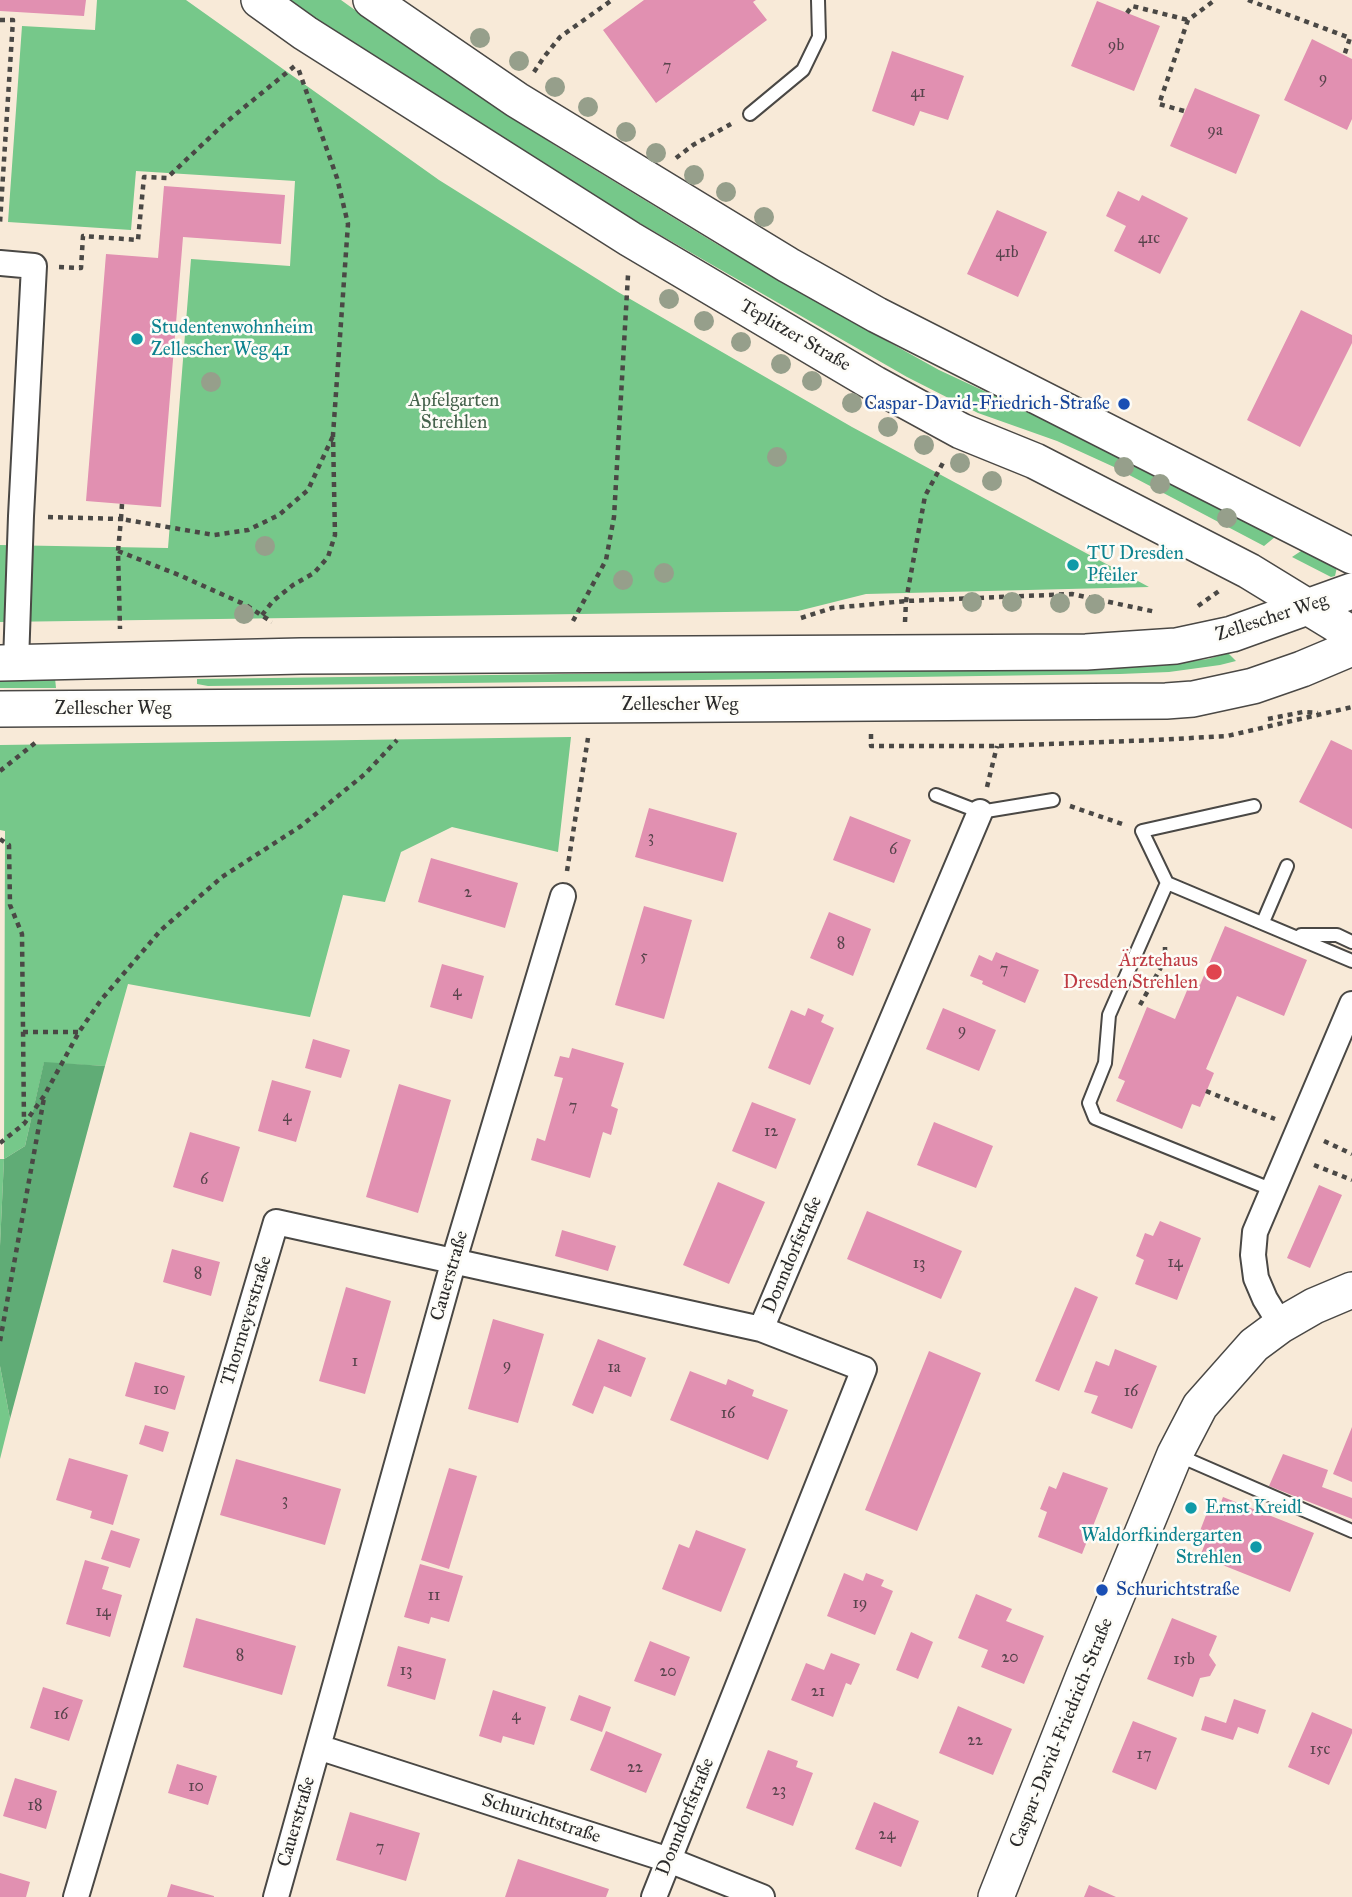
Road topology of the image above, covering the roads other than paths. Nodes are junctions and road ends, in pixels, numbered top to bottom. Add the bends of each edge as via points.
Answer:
1 (259, 0) edge
2 (371, 0) edge
3 (818, 0) edge
4 (750, 114) road end
5 (0, 264) edge
6 (1352, 556) edge
7 (1352, 591) edge
8 (1307, 608) junction
9 (1352, 634) edge
10 (1352, 648) edge
11 (8, 663) edge
12 (0, 709) edge
13 (936, 795) dead end
14 (1053, 800) road end
15 (1254, 806) dead end
16 (980, 812) junction
17 (1287, 866) dead end
18 (1167, 883) junction
19 (564, 896) road end
20 (1263, 922) junction
21 (1293, 935) junction
22 (1352, 942) edge
23 (1352, 961) edge
24 (1352, 1004) edge
25 (1273, 1190) junction
26 (454, 1260) junction
27 (1352, 1290) edge
28 (1281, 1325) junction
29 (761, 1329) junction
30 (1175, 1454) junction
31 (1352, 1531) edge
32 (318, 1747) junction
33 (669, 1860) junction
34 (76, 1897) edge
35 (276, 1897) edge
36 (654, 1897) edge
37 (762, 1897) edge
38 (996, 1897) edge

1 - 8 main road, Teplitzer Straße via 629,239 875,383 961,431 1035,461 1205,548
2 - 6 main road via 517,100 799,271
3 - 4 lane via 819,37 803,70
5 - 11 street, Zellescher Weg via 34,265
7 - 8 main road, Zellescher Weg
8 - 9 main road, Teplitzer Straße
8 - 11 main road, Zellescher Weg via 1232,635 1176,646 1086,652 300,656
10 - 12 main road, Zellescher Weg via 1253,686 1166,701
13 - 16 lane
14 - 16 lane
15 - 18 lane via 1142,831
16 - 29 street, Donndorfstraße
17 - 20 lane
18 - 20 lane
18 - 25 lane via 1109,1015 1105,1063 1089,1103 1095,1118
19 - 26 street, Cauerstraße
20 - 21 lane
21 - 22 lane via 1337,935
21 - 23 lane
24 - 25 street
25 - 28 street via 1255,1232 1253,1255 1256,1278
26 - 29 street, Thormeyerstraße
26 - 32 street, Cauerstraße
26 - 34 street, Thormeyerstraße via 276,1222
27 - 28 main road, Caspar-David-Friedrich-Straße
28 - 30 main road, Caspar-David-Friedrich-Straße via 1254,1345 1200,1406
29 - 33 street, Donndorfstraße via 864,1369
30 - 31 lane
30 - 38 main road, Caspar-David-Friedrich-Straße
32 - 33 street, Schurichtstraße
32 - 35 street, Cauerstraße
33 - 36 street, Donndorfstraße
33 - 37 street, Schurichtstraße

